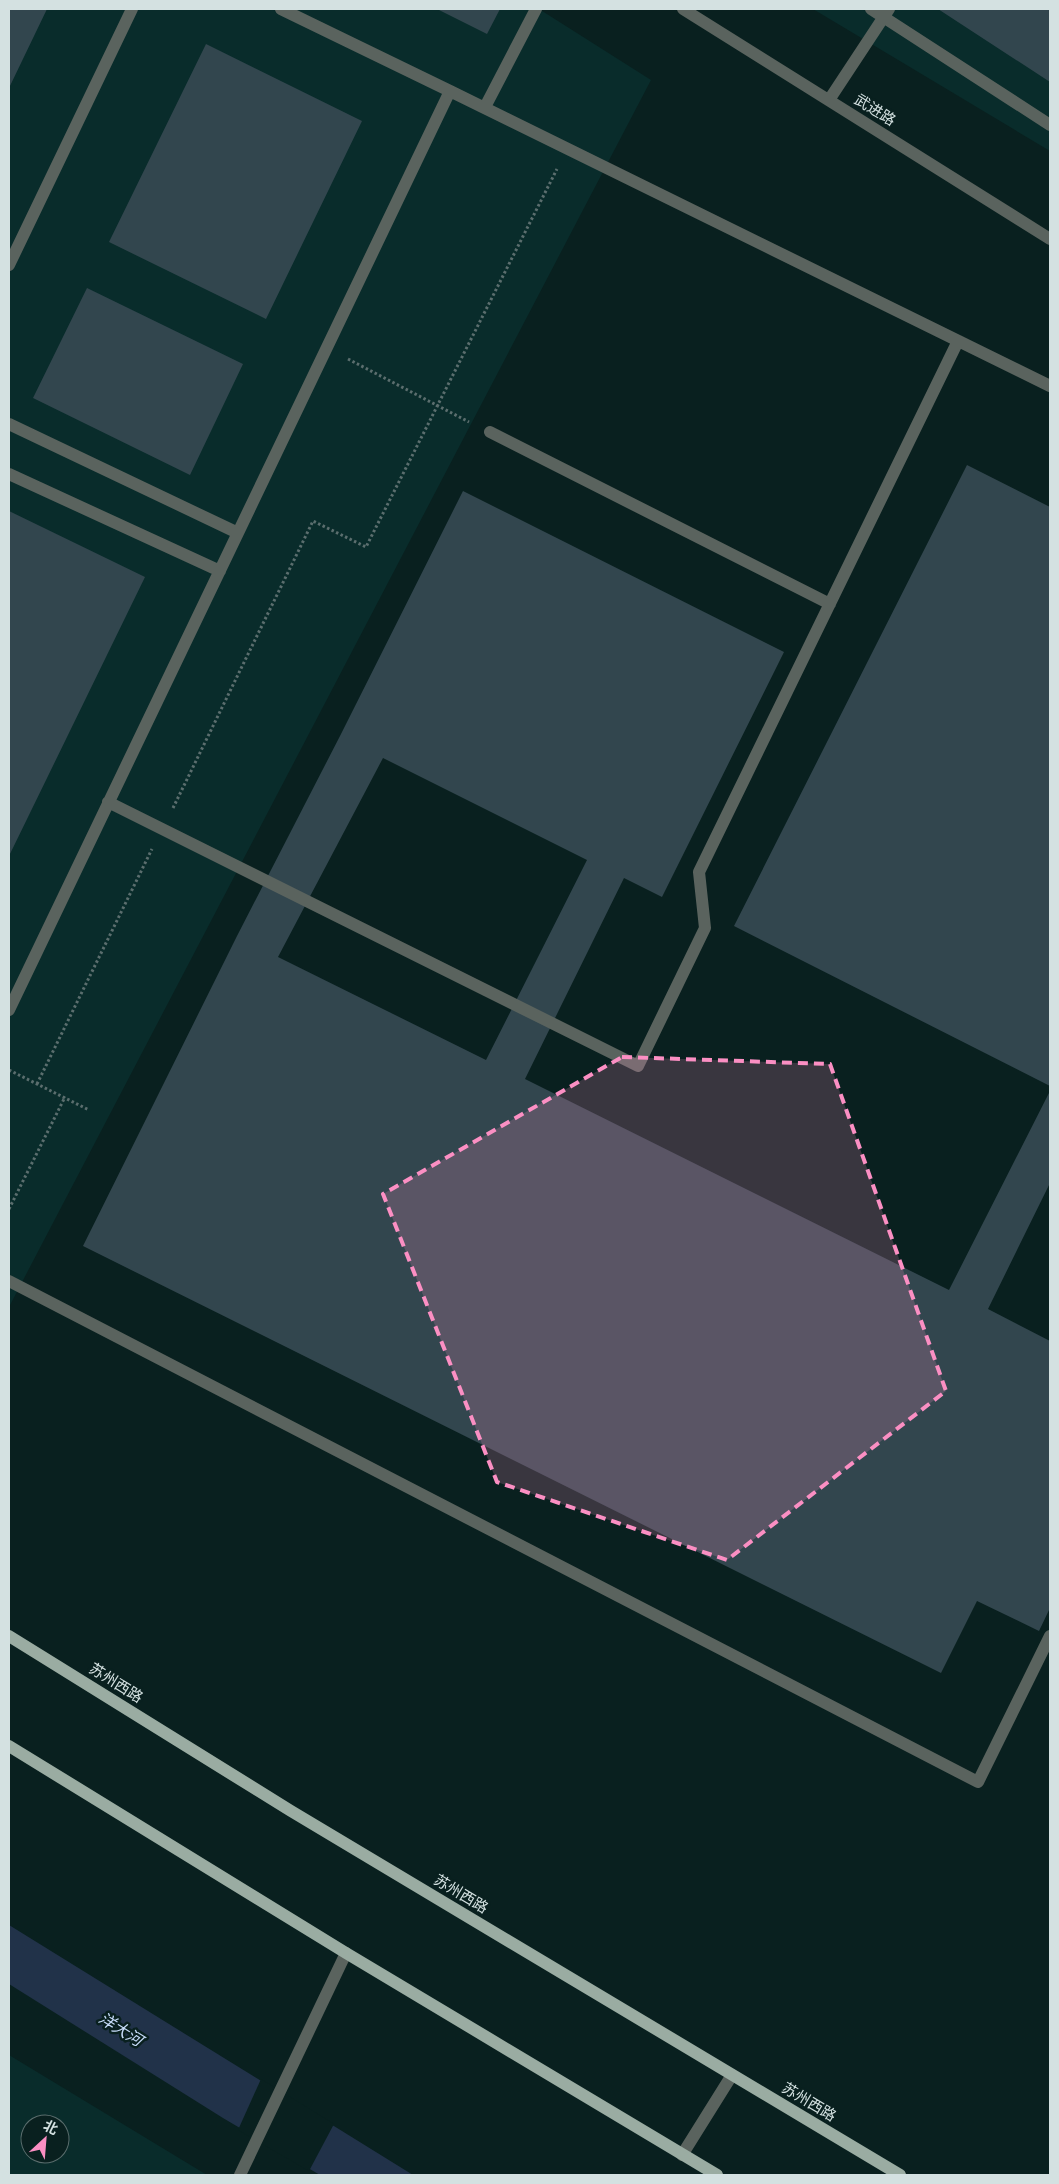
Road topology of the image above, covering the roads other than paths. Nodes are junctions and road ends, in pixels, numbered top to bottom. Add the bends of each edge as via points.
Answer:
1 (132, 9) edge
2 (281, 9) edge
3 (536, 9) edge
4 (683, 9) edge
5 (871, 9) edge
6 (886, 13) edge
7 (450, 91) junction
8 (828, 100) junction
9 (485, 107) junction
10 (1050, 125) edge
11 (1050, 239) edge
12 (9, 265) edge
13 (958, 341) junction
14 (1050, 386) edge
15 (9, 424) edge
16 (490, 432) road end
17 (9, 474) edge
18 (238, 533) junction
19 (220, 571) junction
20 (830, 604) junction
21 (108, 802) junction
22 (9, 1010) edge
23 (9, 1281) edge
24 (9, 1636) edge
25 (1050, 1636) edge
26 (9, 1746) edge
27 (346, 1953) junction
28 (732, 2075) junction
29 (682, 2154) junction
30 (240, 2175) edge
31 (717, 2175) edge
32 (900, 2175) edge

1 - 12 street
2 - 7 street
3 - 9 street
4 - 8 street, 武进路
5 - 6 street
6 - 8 street
6 - 10 street
7 - 9 street
7 - 18 street
8 - 11 street, 武进路
9 - 13 street
13 - 14 street
13 - 20 street
15 - 18 street
16 - 20 street
17 - 19 street
18 - 19 street
19 - 21 street
20 - 21 street via 699,872 706,928 638,1066
21 - 22 street
23 - 25 street via 978,1782
24 - 28 main road, 苏州西路 via 291,1811
26 - 27 main road
27 - 29 main road
27 - 30 street
28 - 29 street
28 - 32 main road, 苏州西路
29 - 31 main road

